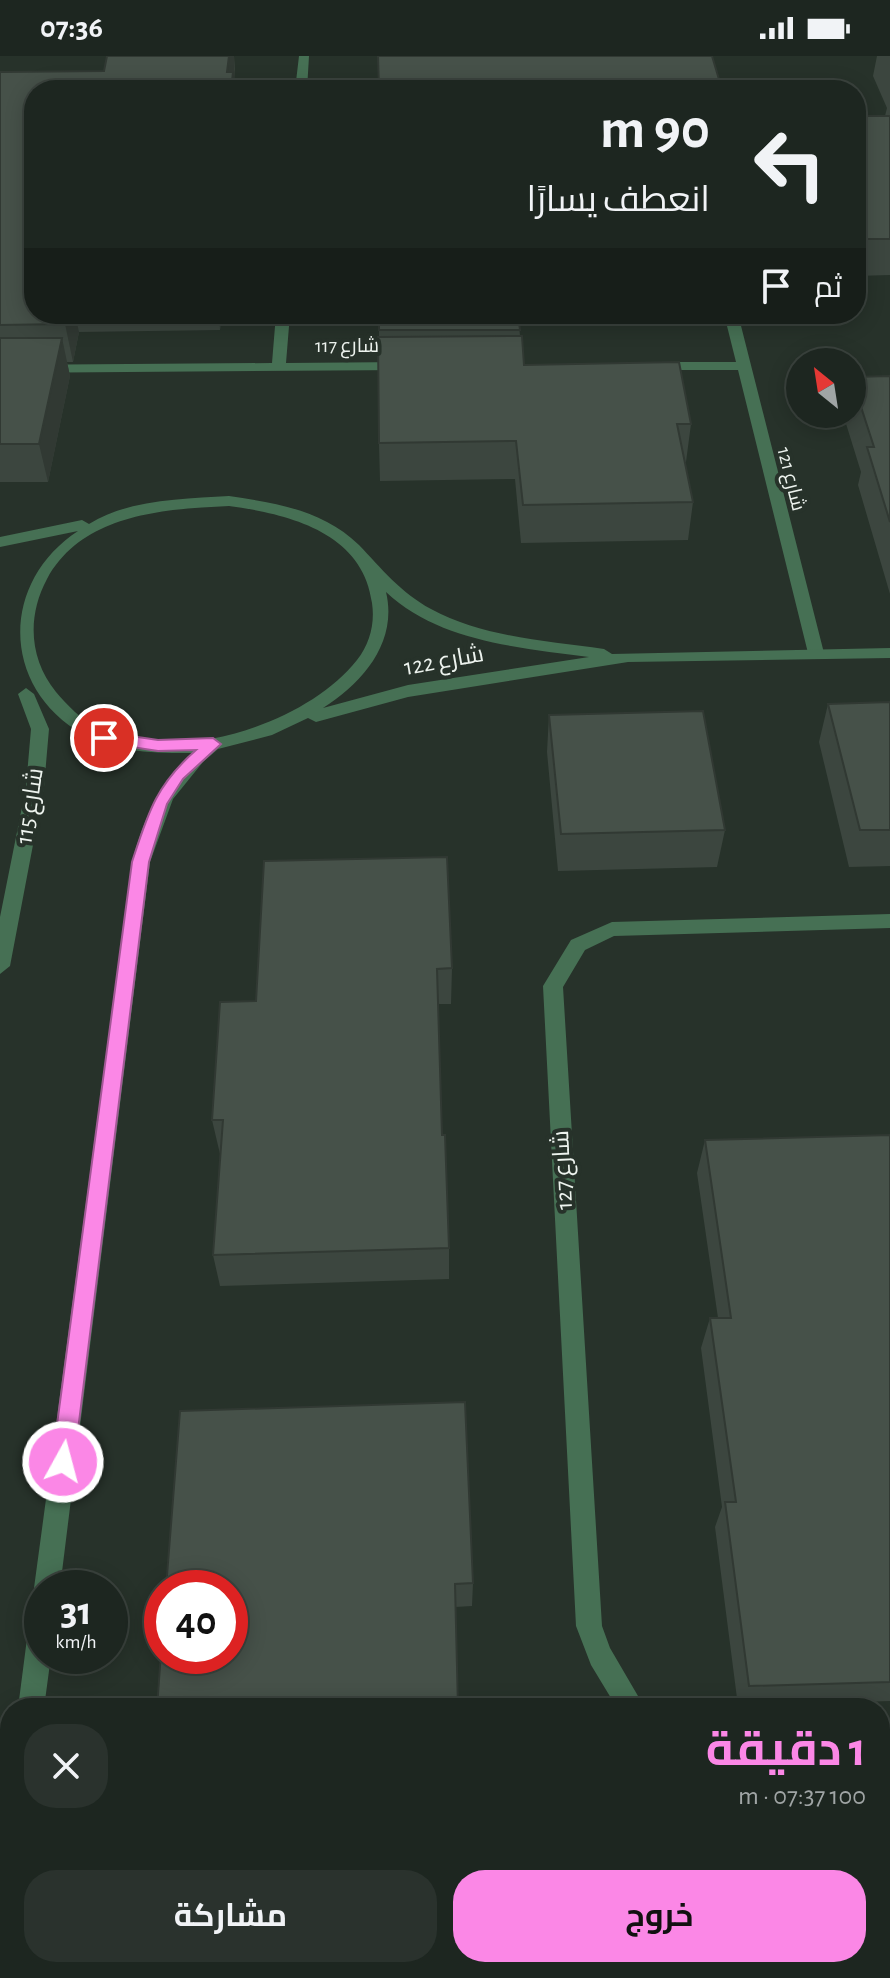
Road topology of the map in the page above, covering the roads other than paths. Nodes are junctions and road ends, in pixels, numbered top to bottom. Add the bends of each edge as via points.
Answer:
1 (304, 56) edge
2 (302, 80) edge
3 (282, 324) edge
4 (733, 324) edge
5 (279, 366) junction
6 (423, 366) edge
7 (646, 366) edge
8 (742, 366) junction
9 (0, 369) edge
10 (105, 520) junction
11 (0, 542) edge
12 (372, 568) junction
13 (11, 601) dead end
14 (816, 653) junction
15 (890, 653) edge
16 (628, 657) junction
17 (273, 729) junction
18 (213, 744) junction
19 (890, 921) edge
20 (0, 966) edge
21 (49, 1570) edge
22 (35, 1674) edge
23 (32, 1698) edge
24 (626, 1698) edge

1 - 2 street
3 - 5 street
4 - 8 street, شارع 121
5 - 6 street, شارع 117
5 - 9 street, شارع 117
7 - 8 street
8 - 14 street, شارع 121
10 - 11 street, شارع 122
10 - 12 street, شارع 122 via 182,503 229,501 289,511 338,535
10 - 13 street via 53,549 16,587
12 - 16 street, شارع 122 via 405,601 470,629 509,641
12 - 17 street via 384,611 371,656 332,698
14 - 15 street, شارع 122
14 - 16 street, شارع 122
16 - 17 street, شارع 122 via 408,691
17 - 18 street
18 - 20 street, شارع 115 via 158,746 104,738 60,720 22,689 40,729 35,787
18 - 21 street via 177,775 159,803 141,862
19 - 24 street, شارع 127 via 612,929 578,945 553,986 589,1626
22 - 23 street

